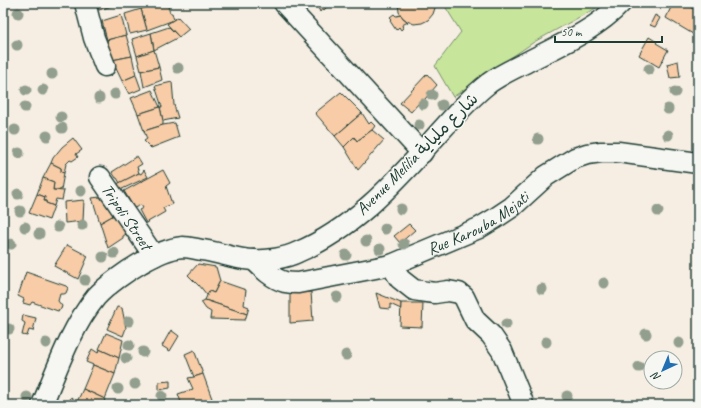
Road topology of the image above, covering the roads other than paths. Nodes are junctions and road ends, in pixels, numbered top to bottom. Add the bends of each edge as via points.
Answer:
1 (85, 3) edge
2 (284, 3) edge
3 (621, 3) edge
4 (105, 66) dead end
5 (422, 153) junction
6 (698, 163) edge
7 (100, 176) dead end
8 (154, 256) junction
9 (254, 260) junction
10 (391, 265) junction
11 (42, 405) edge
12 (523, 405) edge

1 - 4 street via 94,38
2 - 5 street
3 - 5 street, Avenue Melilia شارع ملياية via 589,29 490,83 459,111
5 - 9 street, Avenue Melilia شارع ملياية via 366,209 318,243 297,253
6 - 10 street, Rue Karouba Mejati via 618,152 587,154 575,158 546,176 512,207 479,228
7 - 8 street, Tripoli Street
8 - 9 street, Avenue Melilia شارع ملياية via 184,247
8 - 11 street, Avenue Melilia شارع ملياية via 117,279 98,296 82,316
9 - 10 street, Rue Karouba Mejati via 266,272 287,283
10 - 12 street via 400,279 414,290 448,291 464,297 474,320 491,335 502,351

